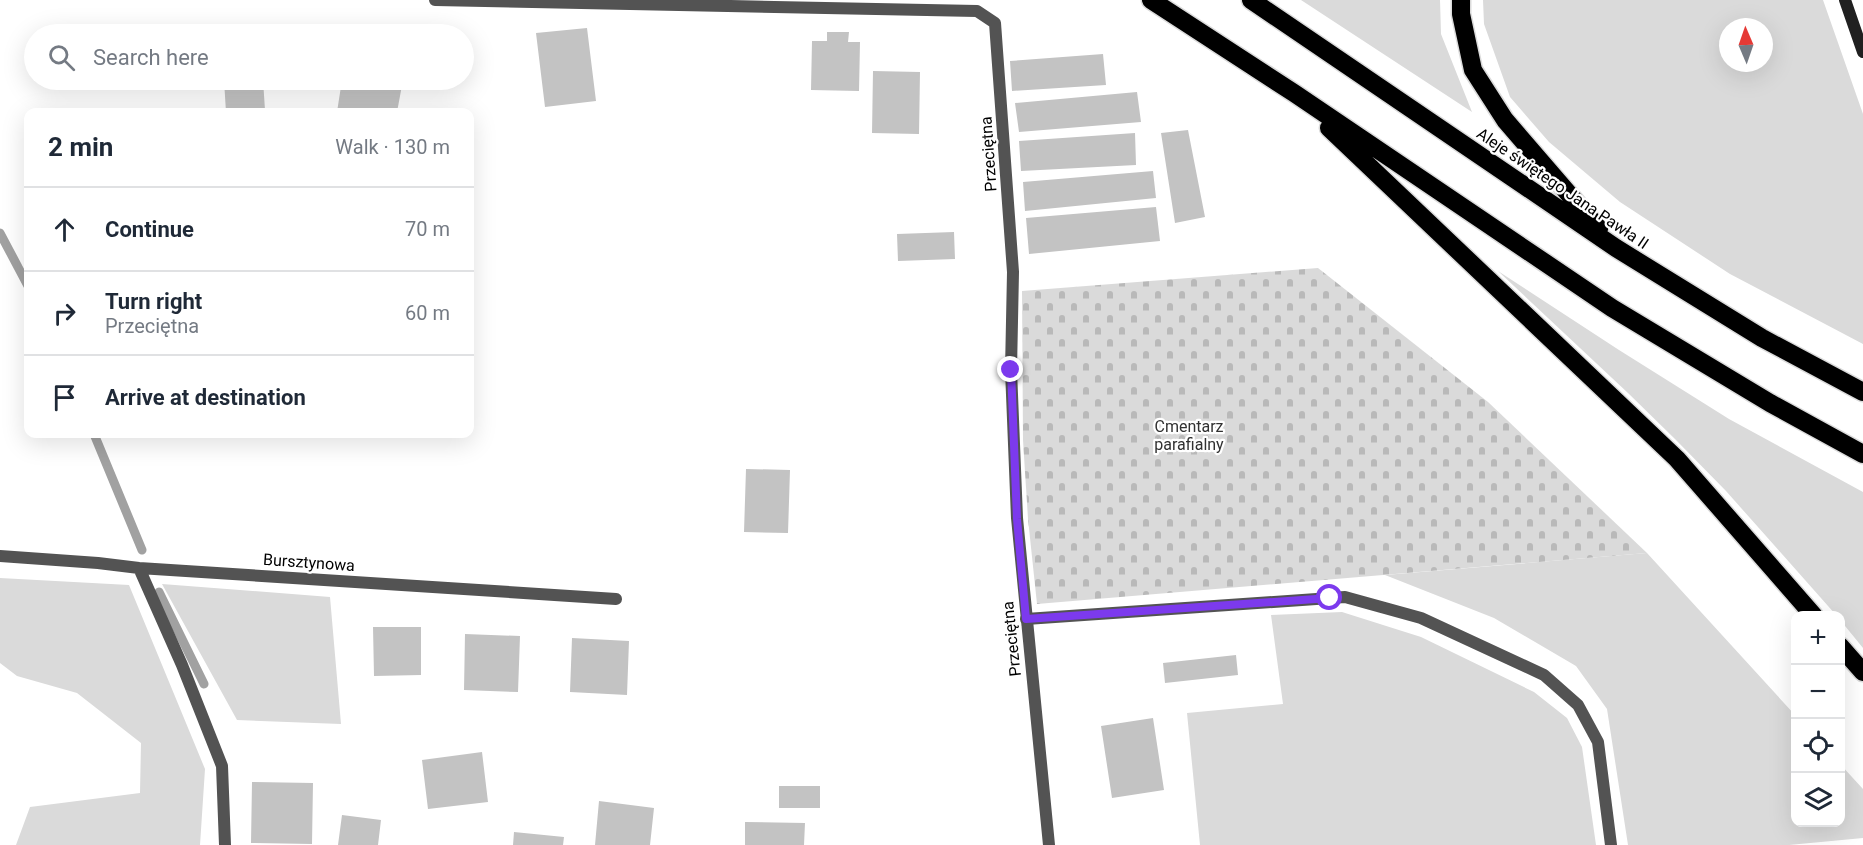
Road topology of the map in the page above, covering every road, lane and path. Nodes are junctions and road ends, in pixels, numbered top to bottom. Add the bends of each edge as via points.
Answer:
1 (435, 0) edge
2 (1151, 0) edge
3 (1251, 0) edge
4 (1461, 0) edge
5 (1845, 0) edge
6 (1863, 52) edge
7 (1293, 93) junction
8 (1616, 248) junction
9 (1863, 392) edge
10 (1863, 454) edge
11 (0, 556) edge
12 (139, 568) junction
13 (616, 599) dead end
14 (1810, 611) edge
15 (1026, 619) junction
16 (1845, 652) edge
17 (1863, 672) edge
18 (225, 845) edge
19 (1049, 845) edge
20 (1611, 845) edge

1 - 15 street, Przeciętna via 977,11 995,23 1013,272 1012,393
2 - 7 highway
3 - 8 highway, Aleje świętego Jana Pawła II
4 - 8 highway via 1473,69 1505,120
5 - 6 main road
7 - 10 highway via 1612,308
7 - 14 highway via 1677,459
8 - 9 highway, Aleje świętego Jana Pawła II via 1762,338
11 - 12 street, Bursztynowa
12 - 13 street, Bursztynowa
12 - 18 street via 222,766
15 - 19 street, Przeciętna
15 - 20 street via 1345,597 1421,618 1544,675 1578,705 1598,742
16 - 17 highway

